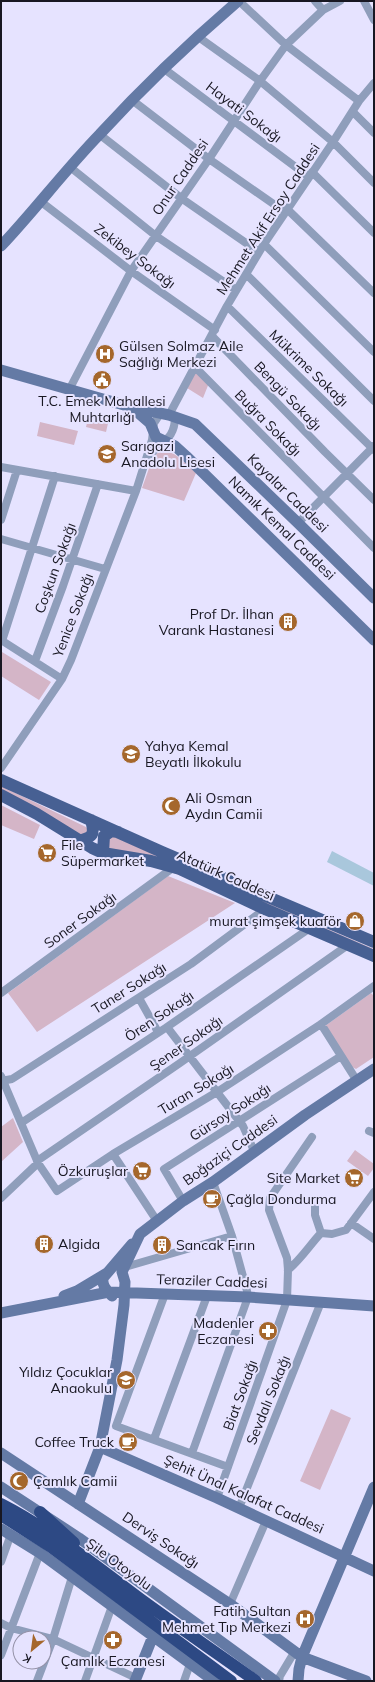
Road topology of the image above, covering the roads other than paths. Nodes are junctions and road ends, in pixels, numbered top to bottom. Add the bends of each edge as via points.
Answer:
1 (238, 1) edge
2 (315, 1) edge
3 (340, 1) edge
4 (364, 1) edge
5 (323, 10) junction
6 (374, 20) edge
7 (197, 36) junction
8 (286, 45) junction
9 (163, 68) junction
10 (260, 81) junction
11 (374, 83) edge
12 (132, 100) junction
13 (359, 100) junction
14 (352, 112) junction
15 (233, 121) junction
16 (374, 133) edge
17 (99, 134) junction
18 (333, 142) junction
19 (209, 159) junction
20 (70, 167) junction
21 (311, 174) junction
22 (374, 183) edge
23 (181, 198) junction
24 (40, 201) junction
25 (286, 210) junction
26 (374, 233) edge
27 (156, 236) junction
28 (2, 241) edge
29 (261, 248) junction
30 (131, 271) junction
31 (246, 274) junction
32 (236, 290) junction
33 (374, 293) edge
34 (227, 306) junction
35 (213, 333) junction
36 (374, 352) edge
37 (195, 367) junction
38 (1, 370) edge
39 (69, 390) junction
40 (374, 401) edge
41 (132, 407) junction
42 (168, 415) junction
43 (153, 431) junction
44 (166, 441) junction
45 (373, 448) edge
46 (146, 460) junction
47 (1, 467) edge
48 (17, 470) junction
49 (347, 473) junction
50 (55, 476) junction
51 (98, 484) junction
52 (136, 490) junction
53 (323, 496) junction
54 (374, 500) edge
55 (1, 520) edge
56 (298, 523) junction
57 (1, 539) edge
58 (32, 548) junction
59 (374, 548) edge
60 (72, 560) junction
61 (105, 569) junction
62 (374, 598) edge
63 (1, 640) edge
64 (374, 640) edge
65 (35, 661) junction
66 (62, 679) junction
67 (1, 768) edge
68 (1, 780) edge
69 (1, 795) edge
70 (91, 820) junction
71 (118, 832) junction
72 (79, 841) junction
73 (103, 853) junction
74 (174, 867) junction
75 (265, 909) junction
76 (310, 928) junction
77 (374, 942) edge
78 (348, 945) junction
79 (374, 956) edge
80 (374, 986) edge
81 (1, 993) edge
82 (138, 998) junction
83 (321, 1024) junction
84 (167, 1027) junction
85 (158, 1032) junction
86 (341, 1056) junction
87 (189, 1057) junction
88 (374, 1069) edge
89 (2, 1080) edge
90 (357, 1081) junction
91 (217, 1092) junction
92 (239, 1121) junction
93 (21, 1123) junction
94 (312, 1137) dead end
95 (254, 1151) junction
96 (113, 1154) junction
97 (37, 1162) junction
98 (213, 1182) junction
99 (374, 1192) edge
100 (1, 1198) edge
101 (183, 1201) junction
102 (315, 1206) dead end
103 (157, 1221) junction
104 (351, 1224) junction
105 (321, 1233) junction
106 (140, 1234) junction
107 (232, 1236) junction
108 (374, 1239) edge
109 (123, 1270) junction
110 (288, 1270) junction
111 (106, 1273) junction
112 (109, 1292) junction
113 (124, 1293) junction
114 (165, 1294) junction
115 (207, 1296) junction
116 (248, 1297) junction
117 (287, 1300) junction
118 (50, 1302) junction
119 (321, 1302) junction
120 (374, 1306) edge
121 (1, 1314) edge
122 (122, 1318) junction
123 (154, 1439) junction
124 (100, 1447) junction
125 (1, 1453) edge
126 (192, 1453) junction
127 (228, 1467) junction
128 (1, 1487) edge
129 (374, 1487) edge
130 (217, 1498) junction
131 (1, 1504) edge
132 (78, 1504) junction
133 (238, 1508) junction
134 (40, 1512) junction
135 (1, 1515) edge
136 (266, 1521) junction
137 (6, 1532) edge
138 (40, 1553) junction
139 (345, 1556) junction
140 (1, 1562) edge
141 (374, 1571) edge
142 (107, 1573) junction
143 (72, 1577) junction
144 (230, 1604) junction
145 (112, 1606) junction
146 (1, 1623) edge
147 (11, 1628) junction
148 (153, 1636) junction
149 (53, 1639) junction
150 (299, 1654) junction
151 (1, 1655) edge
152 (93, 1659) junction
153 (190, 1664) junction
154 (136, 1679) edge
155 (271, 1680) edge
156 (37, 1681) edge
157 (85, 1681) edge
158 (184, 1681) edge
159 (214, 1681) edge
160 (231, 1681) edge
161 (256, 1681) edge
162 (279, 1681) edge
163 (298, 1681) edge
164 (364, 1681) edge

1 - 7 main road
1 - 8 street
2 - 5 street
3 - 5 street, Onur Caddesi
4 - 6 street
5 - 8 street, Onur Caddesi
7 - 9 main road
7 - 10 street
8 - 10 street, Onur Caddesi
8 - 13 street
9 - 12 main road
9 - 15 street, Hayati Sokağı
10 - 15 street, Onur Caddesi
10 - 18 street
11 - 13 street, Mehmet Akif Ersoy Caddesi
12 - 17 main road
12 - 19 street
13 - 14 street, Mehmet Akif Ersoy Caddesi
14 - 16 street
14 - 18 street, Mehmet Akif Ersoy Caddesi
15 - 19 street, Onur Caddesi
15 - 21 street, Hayati Sokağı
17 - 20 main road
17 - 23 street
18 - 21 street, Mehmet Akif Ersoy Caddesi
18 - 22 street
19 - 23 street, Onur Caddesi
19 - 25 street
20 - 24 main road
20 - 27 street
21 - 25 street, Mehmet Akif Ersoy Caddesi
21 - 26 street, Hayati Sokağı
23 - 27 street, Onur Caddesi
23 - 29 street
24 - 28 main road
24 - 30 street, Zekibey Sokağı
25 - 29 street, Mehmet Akif Ersoy Caddesi
25 - 33 street
27 - 30 street, Onur Caddesi
27 - 32 street
29 - 31 street, Mehmet Akif Ersoy Caddesi
29 - 36 street
30 - 35 street, Zekibey Sokağı
30 - 39 street, Onur Caddesi
31 - 32 street, Mehmet Akif Ersoy Caddesi
31 - 40 street
32 - 34 street, Mehmet Akif Ersoy Caddesi
34 - 35 street, Mehmet Akif Ersoy Caddesi
34 - 45 street, Mükrime Sokağı
35 - 37 street, Mehmet Akif Ersoy Caddesi
35 - 49 street, Bengü Sokağı
37 - 42 street, Mehmet Akif Ersoy Caddesi
37 - 53 street, Buğra Sokağı
38 - 39 main road
39 - 41 main road
41 - 42 main road, Kayalar Caddesi
41 - 43 main road, Namık Kemal Caddesi via 150,423
42 - 43 street, Yenice Sokağı via 154,423
42 - 44 street via 173,431
42 - 56 main road, Kayalar Caddesi via 195,424
43 - 44 main road, Namık Kemal Caddesi via 156,437
43 - 46 street, Yenice Sokağı
44 - 46 street
44 - 64 main road, Namık Kemal Caddesi via 205,474
45 - 49 street
46 - 52 street, Yenice Sokağı
47 - 48 street
48 - 50 street
48 - 55 street
49 - 53 street
49 - 54 street, Bengü Sokağı
50 - 51 street
50 - 58 street
51 - 52 street
51 - 60 street, Coşkun Sokağı
52 - 61 street, Yenice Sokağı
53 - 56 street
53 - 59 street, Buğra Sokağı
56 - 62 main road, Kayalar Caddesi
57 - 58 street
58 - 60 street
58 - 63 street
60 - 61 street
60 - 65 street, Coşkun Sokağı
61 - 66 street, Yenice Sokağı
63 - 65 street
65 - 66 street
66 - 67 street, Yenice Sokağı
68 - 70 main road, Atatürk Caddesi
69 - 72 main road, Atatürk Caddesi
70 - 71 main road, Atatürk Caddesi
70 - 72 main road via 92,835
71 - 73 main road via 111,831 104,836
71 - 77 main road, Atatürk Caddesi
72 - 73 main road, Atatürk Caddesi
73 - 74 main road, Atatürk Caddesi
74 - 75 main road, Atatürk Caddesi
74 - 81 street, Soner Sokağı
75 - 76 main road, Atatürk Caddesi
75 - 82 street, Taner Sokağı via 191,964
76 - 78 main road, Atatürk Caddesi
76 - 84 street, Ören Sokağı
78 - 79 main road, Atatürk Caddesi
78 - 87 street, Şener Sokağı
80 - 83 street, Turan Sokağı
82 - 85 street
82 - 89 street, Taner Sokağı via 12,1079
83 - 86 street
83 - 91 street, Turan Sokağı
84 - 85 street, Ören Sokağı
84 - 87 street
85 - 93 street, Ören Sokağı
86 - 90 street
86 - 92 street, Gürsoy Sokağı
87 - 91 street
87 - 97 street, Şener Sokağı
88 - 90 main road, Boğaziçi Caddesi
89 - 93 street
90 - 95 main road, Boğaziçi Caddesi
91 - 92 street
91 - 96 street, Turan Sokağı
92 - 95 street
92 - 101 street, Gürsoy Sokağı via 164,1169
93 - 97 street
94 - 110 street, Biat Sokağı via 270,1198 269,1210 287,1258
95 - 98 main road, Boğaziçi Caddesi
96 - 97 street, Turan Sokağı via 57,1191
96 - 103 street
97 - 100 street, Şener Sokağı
98 - 101 main road, Boğaziçi Caddesi
98 - 107 street
99 - 104 street
101 - 103 main road, Boğaziçi Caddesi
102 - 105 street
103 - 106 main road, Boğaziçi Caddesi
104 - 105 street via 346,1230 332,1234
104 - 108 street
105 - 110 street via 300,1260
106 - 109 main road, Boğaziçi Caddesi
106 - 111 main road
107 - 109 street
107 - 116 street
109 - 111 main road
109 - 113 main road
110 - 117 street, Biat Sokağı
111 - 112 main road via 102,1283
111 - 118 main road, Teraziler Caddesi via 77,1291
112 - 113 main road, Teraziler Caddesi
112 - 118 main road, Teraziler Caddesi
112 - 122 main road via 117,1302
113 - 114 main road, Teraziler Caddesi
113 - 122 main road
114 - 115 main road, Teraziler Caddesi
114 - 123 street via 116,1426
115 - 116 main road, Teraziler Caddesi
115 - 123 street
116 - 117 main road, Teraziler Caddesi
116 - 126 street
117 - 119 main road, Teraziler Caddesi
117 - 127 street, Biat Sokağı
118 - 121 main road, Teraziler Caddesi
119 - 120 main road, Teraziler Caddesi
119 - 133 street, Sevdalı Sokağı
122 - 124 main road via 117,1360
123 - 126 street
124 - 130 main road, Şehit Ünal Kalafat Caddesi
124 - 132 main road
125 - 132 main road, Derviş Sokağı
126 - 127 street
127 - 130 street, Biat Sokağı
128 - 134 main road
129 - 139 main road
130 - 133 main road, Şehit Ünal Kalafat Caddesi
131 - 142 highway, Şile Otoyolu via 21,1514
132 - 144 main road, Derviş Sokağı
133 - 136 main road, Şehit Ünal Kalafat Caddesi
134 - 142 highway
134 - 155 main road
135 - 160 highway, Şile Otoyolu via 51,1547
136 - 139 main road, Şehit Ünal Kalafat Caddesi
136 - 144 street
137 - 138 main road
137 - 140 street
138 - 143 main road
138 - 147 street
139 - 141 main road, Şehit Ünal Kalafat Caddesi
139 - 150 main road
142 - 161 highway, Şile Otoyolu
143 - 145 main road
143 - 149 street
144 - 150 main road, Derviş Sokağı
145 - 148 main road
145 - 152 street
146 - 147 street
147 - 149 street
147 - 151 street
148 - 153 main road
148 - 154 main road
149 - 152 street
149 - 156 street
150 - 162 street via 280,1676
150 - 163 main road
150 - 164 main road, Derviş Sokağı
152 - 154 street
152 - 157 street
153 - 158 street
153 - 159 main road

